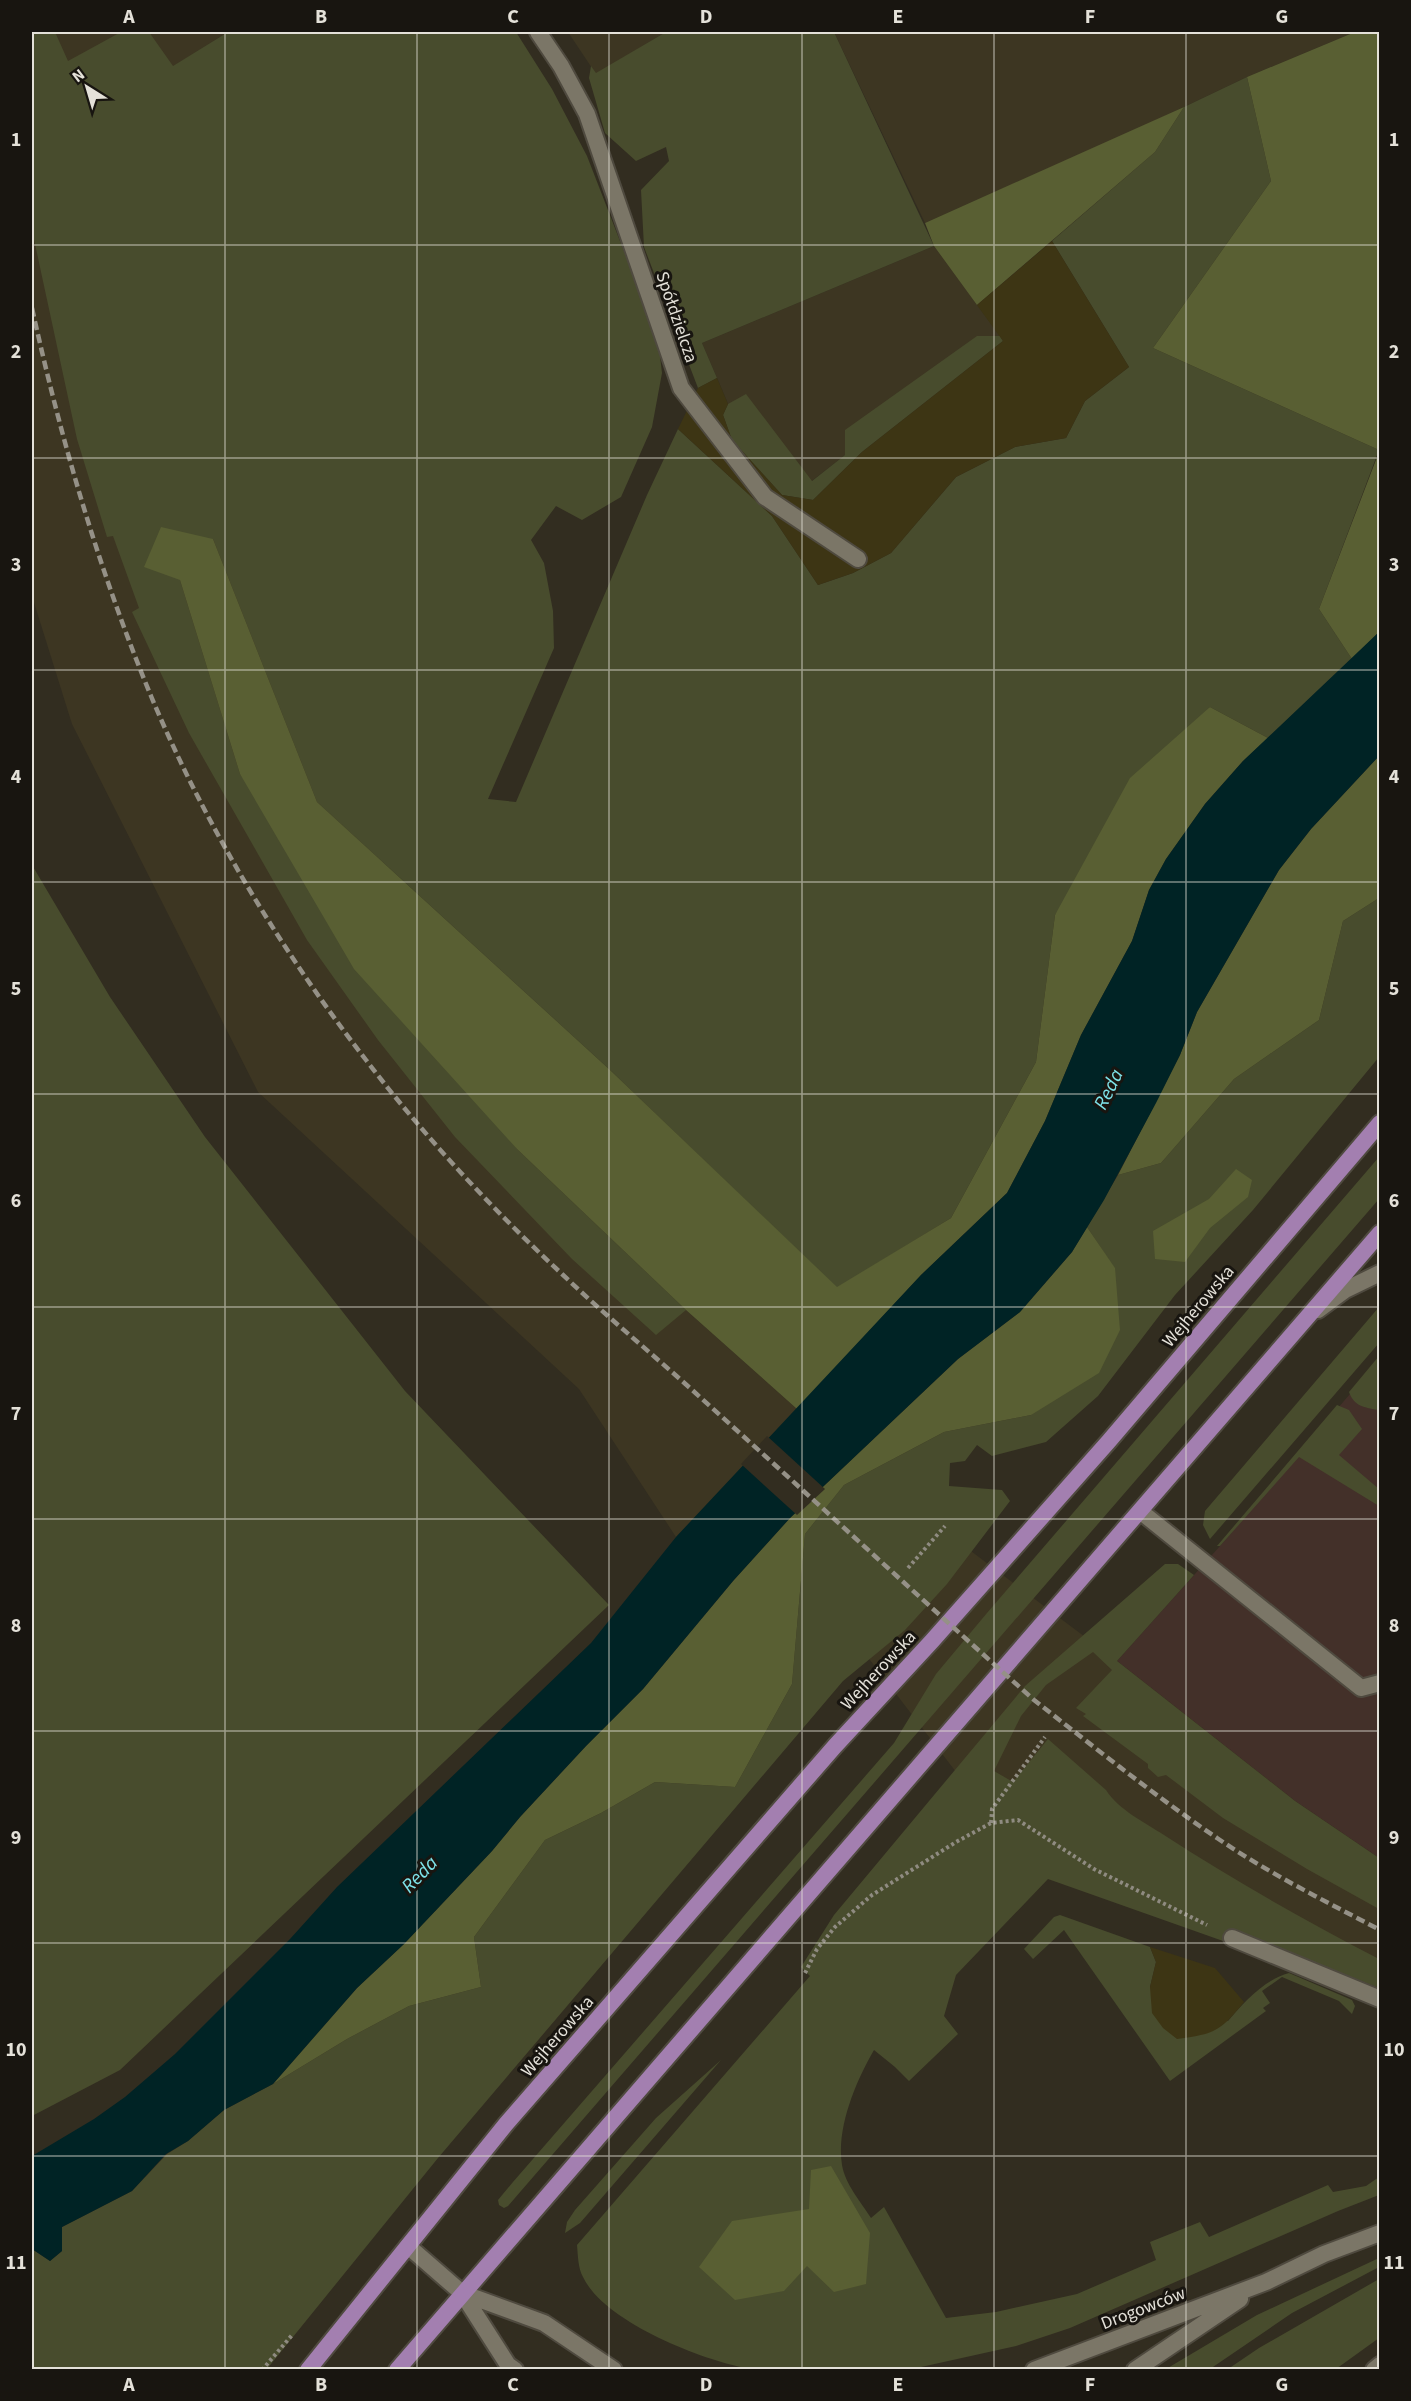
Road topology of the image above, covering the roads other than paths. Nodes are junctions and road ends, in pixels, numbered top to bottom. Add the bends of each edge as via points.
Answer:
1 (538, 32) edge
2 (858, 559) dead end
3 (1380, 1123) edge
4 (1380, 1233) edge
5 (1380, 1273) edge
6 (1305, 1320) junction
7 (1140, 1511) junction
8 (1380, 1683) edge
9 (1232, 1938) road end
10 (1380, 2000) edge
11 (1380, 2233) edge
12 (408, 2246) junction
13 (1266, 2282) junction
14 (462, 2293) junction
15 (1380, 2365) edge
16 (308, 2370) edge
17 (397, 2370) edge
18 (515, 2370) edge
19 (614, 2370) edge
20 (1034, 2370) edge
21 (1135, 2370) edge
22 (1374, 2370) edge

1 - 2 street, Spółdzielcza via 587,114 681,388 765,497
3 - 12 main road, Wejherowska via 1109,1440 835,1746 506,2124
4 - 6 main road
5 - 6 street via 1345,1290
6 - 7 main road
7 - 8 street via 1361,1688
7 - 14 main road
9 - 10 street
11 - 13 street, Drogowców
12 - 14 street
12 - 16 main road, Wejherowska
13 - 20 street, Drogowców
13 - 21 street, Drogowców
14 - 17 main road
14 - 18 street
14 - 19 street via 544,2323
15 - 22 street

